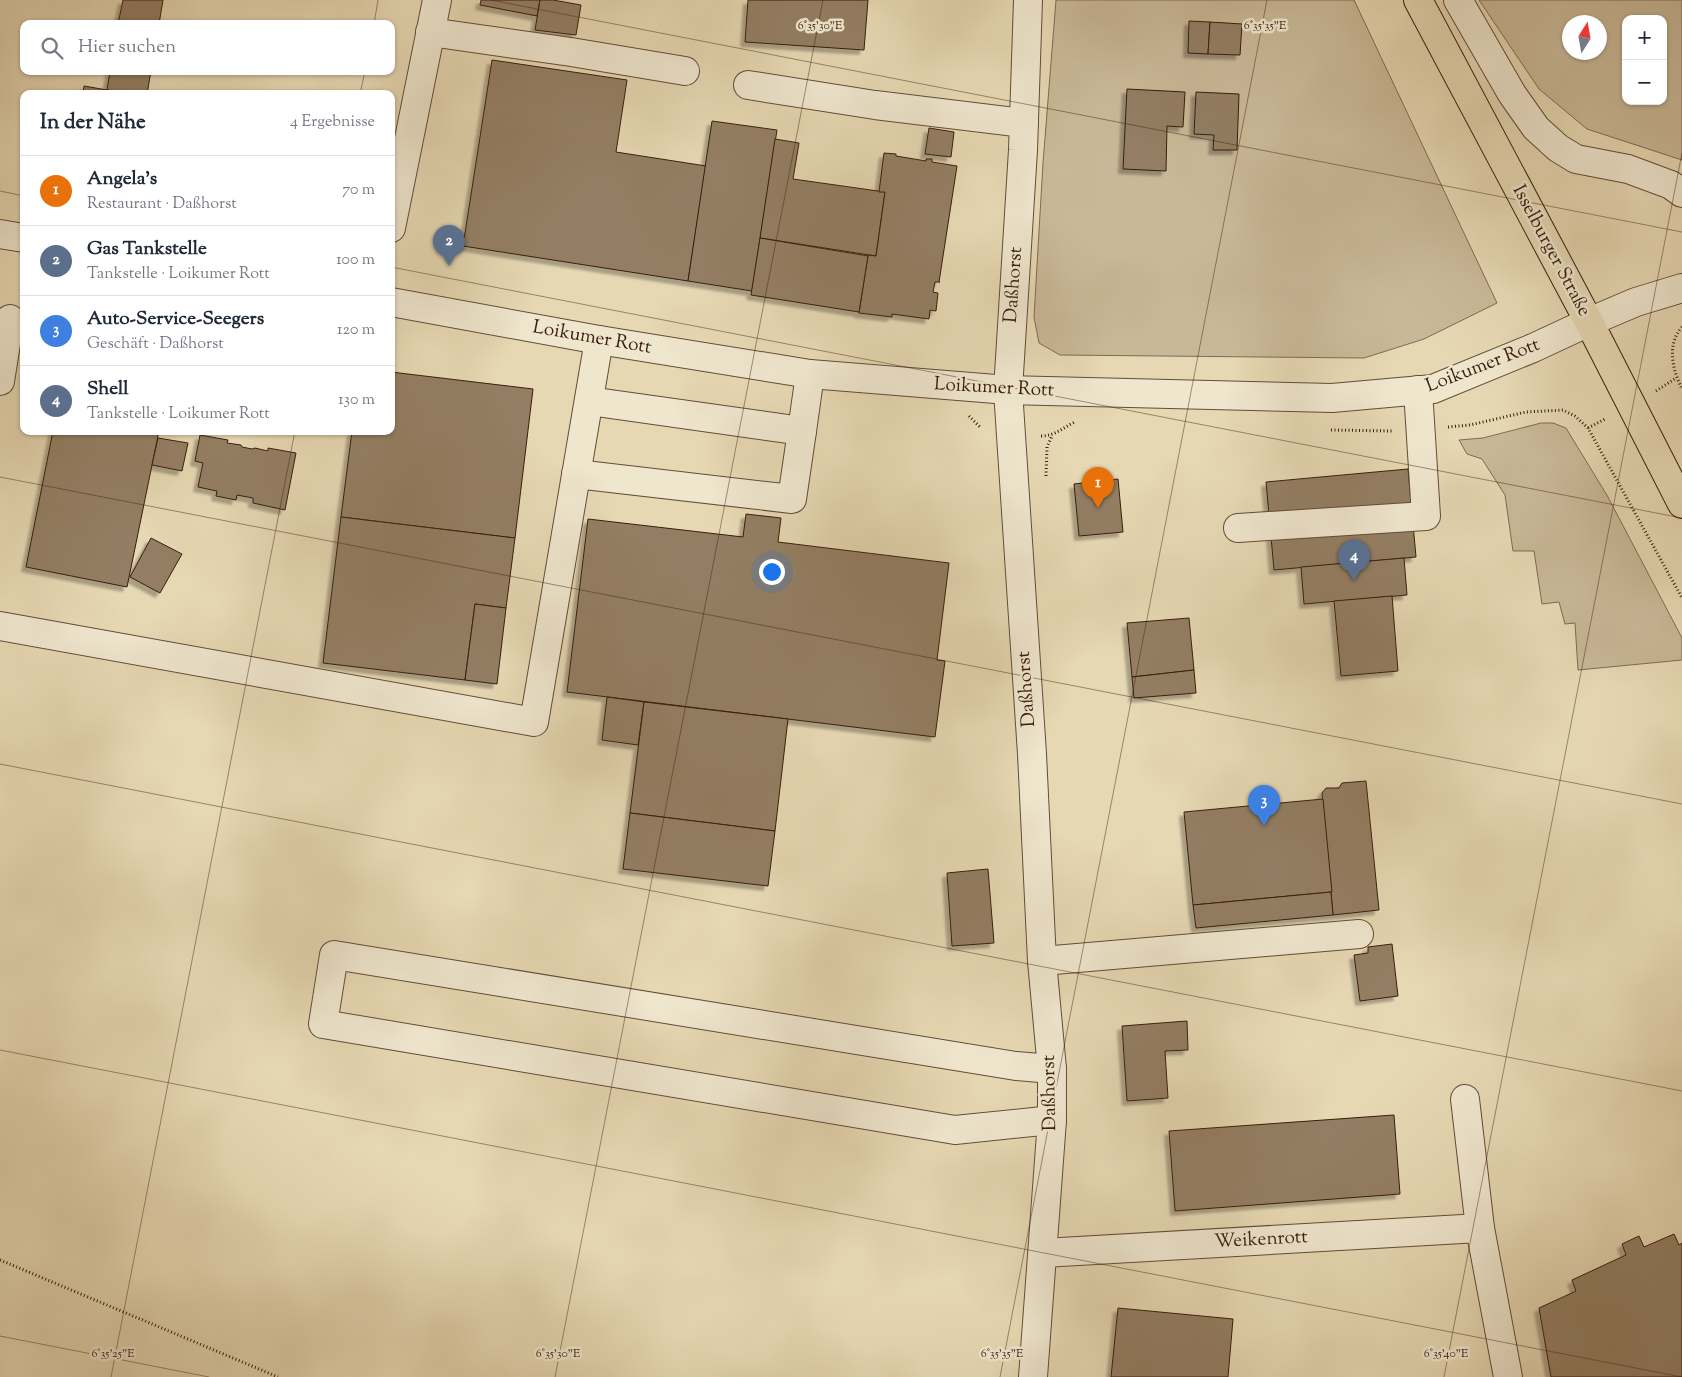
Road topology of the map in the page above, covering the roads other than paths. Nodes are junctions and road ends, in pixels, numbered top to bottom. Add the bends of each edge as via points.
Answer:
1 (437, 0) edge
2 (1028, 0) edge
3 (1418, 0) edge
4 (1458, 0) edge
5 (430, 32) junction
6 (685, 71) dead end
7 (748, 86) dead end
8 (1024, 122) junction
9 (1682, 193) edge
10 (395, 208) edge
11 (0, 234) edge
12 (20, 237) edge
13 (1682, 288) edge
14 (395, 303) edge
15 (10, 319) dead end
16 (1588, 322) junction
17 (600, 340) junction
18 (810, 374) junction
19 (0, 381) edge
20 (1008, 390) junction
21 (1418, 390) junction
22 (589, 401) junction
23 (802, 431) junction
24 (576, 474) junction
25 (1682, 504) edge
26 (1238, 528) dead end
27 (0, 626) edge
28 (1358, 934) dead end
29 (1042, 961) junction
30 (1052, 1069) junction
31 (1465, 1099) dead end
32 (1052, 1120) junction
33 (1480, 1228) junction
34 (1043, 1253) junction
35 (1033, 1377) edge
36 (1508, 1377) edge

1 - 5 street
2 - 8 street, Daßhorst
3 - 16 main road, Isselburger Straße
4 - 9 street via 1512,94 1536,128 1558,148 1576,159 1628,169 1671,185
5 - 6 street
5 - 10 street
7 - 8 street via 875,106
8 - 20 street, Daßhorst
11 - 12 street
13 - 16 street, Loikumer Rott
14 - 17 street, Loikumer Rott
15 - 19 street
16 - 21 street, Loikumer Rott via 1432,389
16 - 25 main road, Isselburger Straße
17 - 18 street, Loikumer Rott
17 - 22 street
18 - 20 street, Loikumer Rott
18 - 23 street
20 - 21 street, Loikumer Rott via 1332,398
20 - 29 street, Daßhorst
21 - 26 street via 1426,516
22 - 23 street
22 - 24 street
23 - 24 street via 792,499
24 - 27 street via 534,722
28 - 29 street
29 - 30 street, Daßhorst
30 - 32 street, Daßhorst
30 - 32 street via 334,955 323,1024 955,1130
31 - 33 street
32 - 34 street, Daßhorst
33 - 34 street, Weikenrott
33 - 36 street
34 - 35 street, Daßhorst

